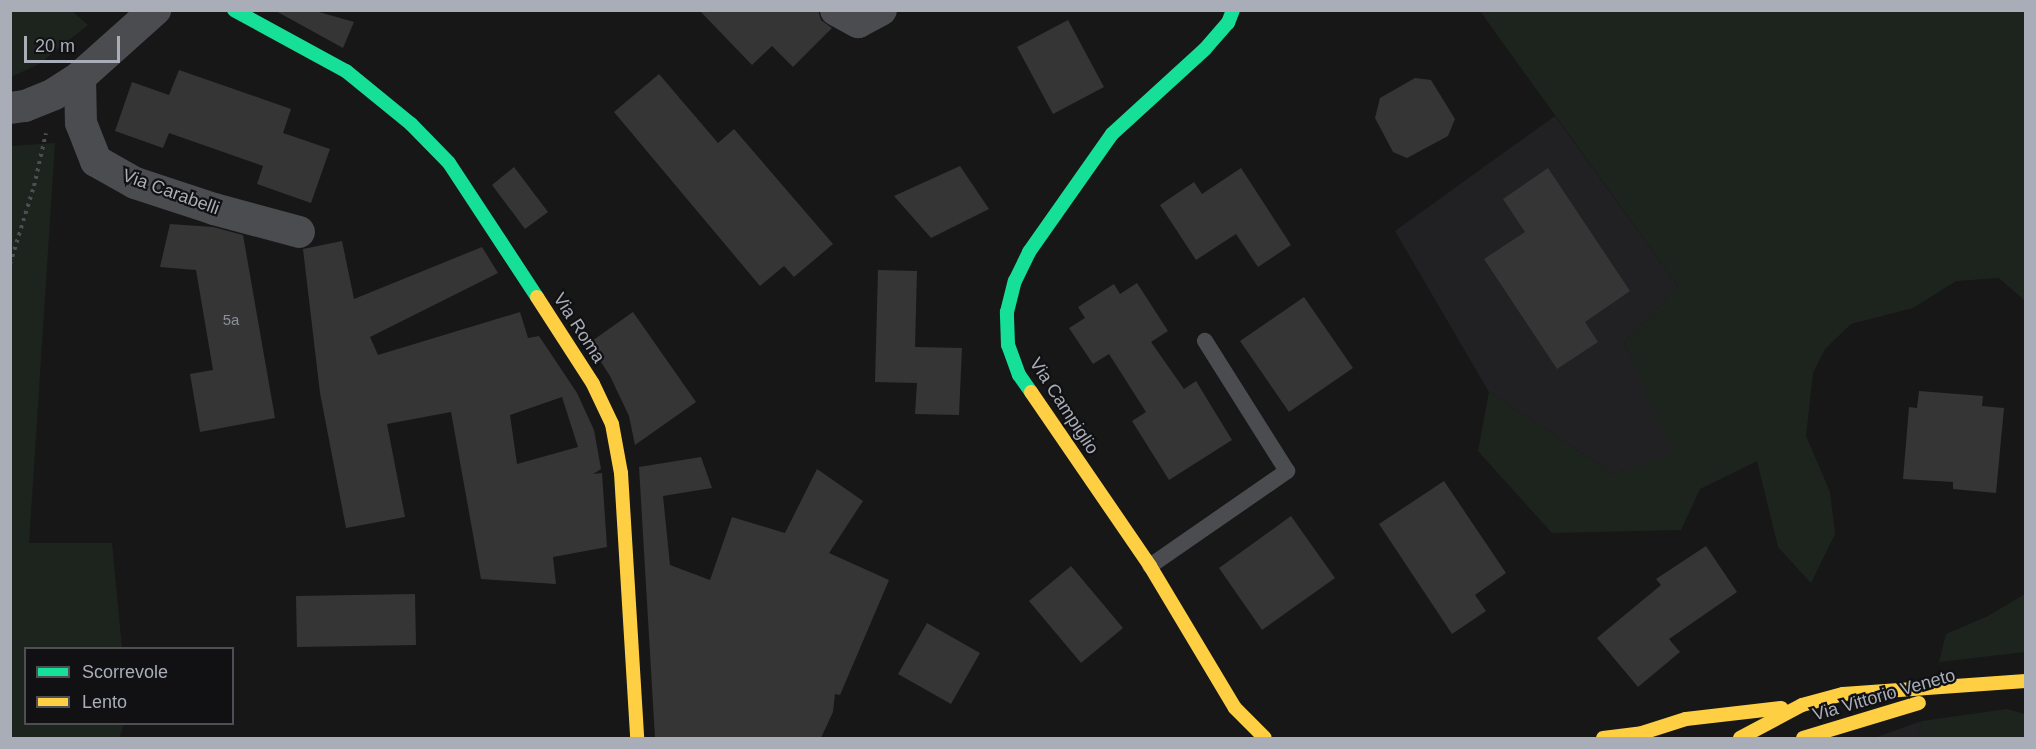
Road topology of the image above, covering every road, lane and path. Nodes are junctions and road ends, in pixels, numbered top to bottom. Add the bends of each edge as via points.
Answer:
1 (154, 10) edge
2 (234, 10) edge
3 (836, 10) edge
4 (881, 10) edge
5 (1233, 10) edge
6 (80, 77) junction
7 (54, 94) junction
8 (10, 108) edge
9 (299, 232) dead end
10 (10, 264) edge
11 (1205, 341) dead end
12 (1150, 566) junction
13 (2025, 681) edge
14 (1976, 687) junction
15 (1802, 705) junction
16 (1647, 736) edge
17 (637, 738) edge
18 (1265, 738) edge
19 (1603, 738) edge
20 (1740, 738) edge
21 (1803, 738) edge

1 - 6 street
2 - 17 street, Via Roma via 346,71 411,124 449,163 593,384 612,424 621,473
3 - 4 street via 858,22
5 - 12 street, Via Campiglio via 1228,23 1205,49 1112,134 1093,158 1029,252 1015,281 1007,312 1008,345 1019,375
6 - 7 street
6 - 9 street, Via Carabelli via 81,123 96,161 135,183
7 - 8 street
7 - 10 path via 34,186
11 - 12 lane via 1287,471
12 - 18 street, Via Campiglio via 1235,708
13 - 14 street, Via Vittorio Veneto
14 - 15 street, Via Vittorio Veneto via 1843,694
14 - 21 street, Via Vittorio Veneto
15 - 16 street via 1686,719
15 - 20 street, Via Vittorio Veneto
16 - 19 street

